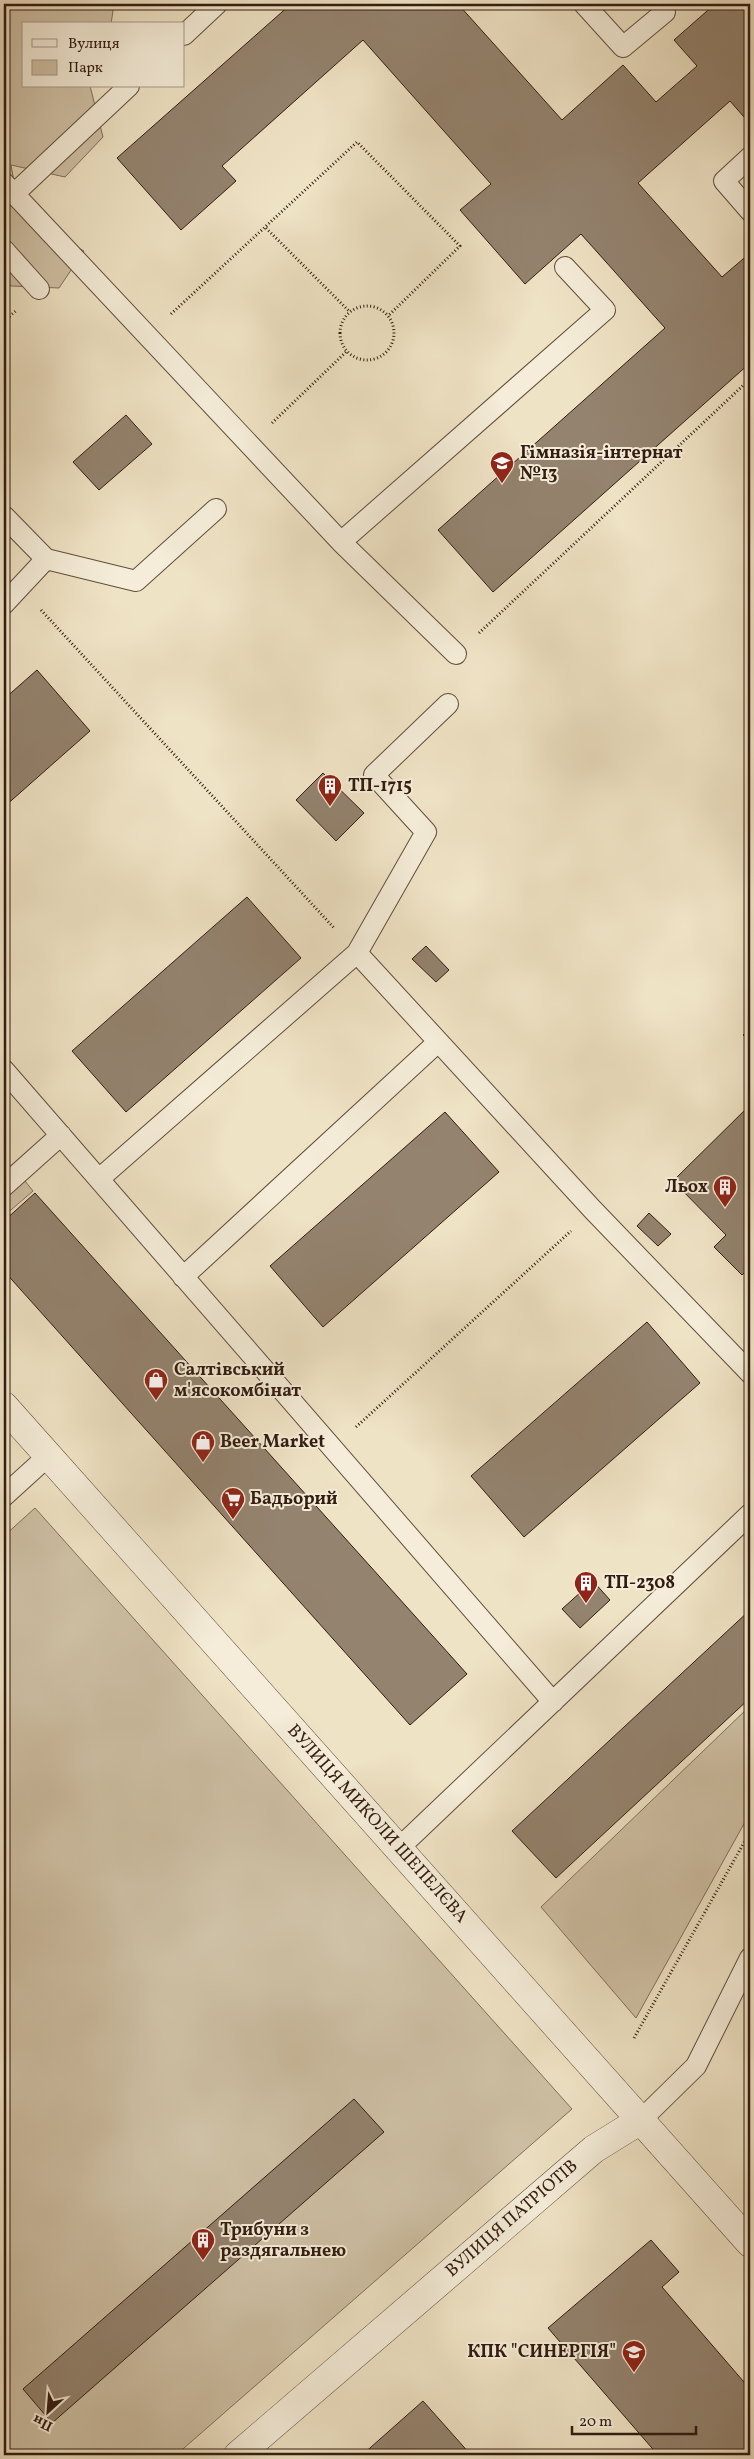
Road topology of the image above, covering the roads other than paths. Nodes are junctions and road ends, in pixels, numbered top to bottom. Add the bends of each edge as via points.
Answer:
1 (217, 4) edge
2 (584, 4) edge
3 (665, 12) dead end
4 (185, 34) edge
5 (128, 88) edge
6 (750, 157) edge
7 (9, 189) edge
8 (750, 211) edge
9 (4, 250) edge
10 (565, 267) dead end
11 (39, 289) dead end
12 (216, 509) dead end
13 (4, 516) edge
14 (341, 542) junction
15 (46, 559) junction
16 (4, 604) edge
17 (456, 654) road end
18 (448, 704) dead end
19 (357, 953) junction
20 (438, 1042) junction
21 (4, 1070) edge
22 (61, 1135) junction
23 (99, 1179) junction
24 (4, 1186) edge
25 (183, 1278) junction
26 (750, 1373) edge
27 (4, 1406) edge
28 (48, 1456) junction
29 (4, 1496) edge
30 (750, 1514) edge
31 (553, 1702) junction
32 (399, 1848) junction
33 (750, 1958) edge
34 (641, 2120) junction
35 (750, 2244) edge
36 (238, 2455) edge

1 - 4 lane
2 - 3 lane via 623,48
5 - 7 lane
6 - 8 lane via 724,181
7 - 14 lane
9 - 11 lane
10 - 14 lane via 605,310
12 - 15 lane via 136,581
13 - 15 lane
14 - 17 lane
15 - 16 lane
18 - 19 lane via 374,775 426,832
19 - 20 lane
19 - 23 lane
20 - 25 lane
20 - 26 lane
21 - 22 lane
22 - 23 lane
22 - 24 lane
23 - 25 lane
25 - 31 lane
27 - 28 street, ВУЛИЦЯ МИКОЛИ ШЕПЕЛЄВА
28 - 29 lane
28 - 32 street, ВУЛИЦЯ МИКОЛИ ШЕПЕЛЄВА
30 - 31 lane
31 - 32 lane
32 - 34 street, ВУЛИЦЯ МИКОЛИ ШЕПЕЛЄВА
33 - 34 lane, ВУЛИЦЯ ПАТРІОТІВ via 696,2066
34 - 35 street, ВУЛИЦЯ МИКОЛИ ШЕПЕЛЄВА
34 - 36 street, ВУЛИЦЯ ПАТРІОТІВ via 594,2148

